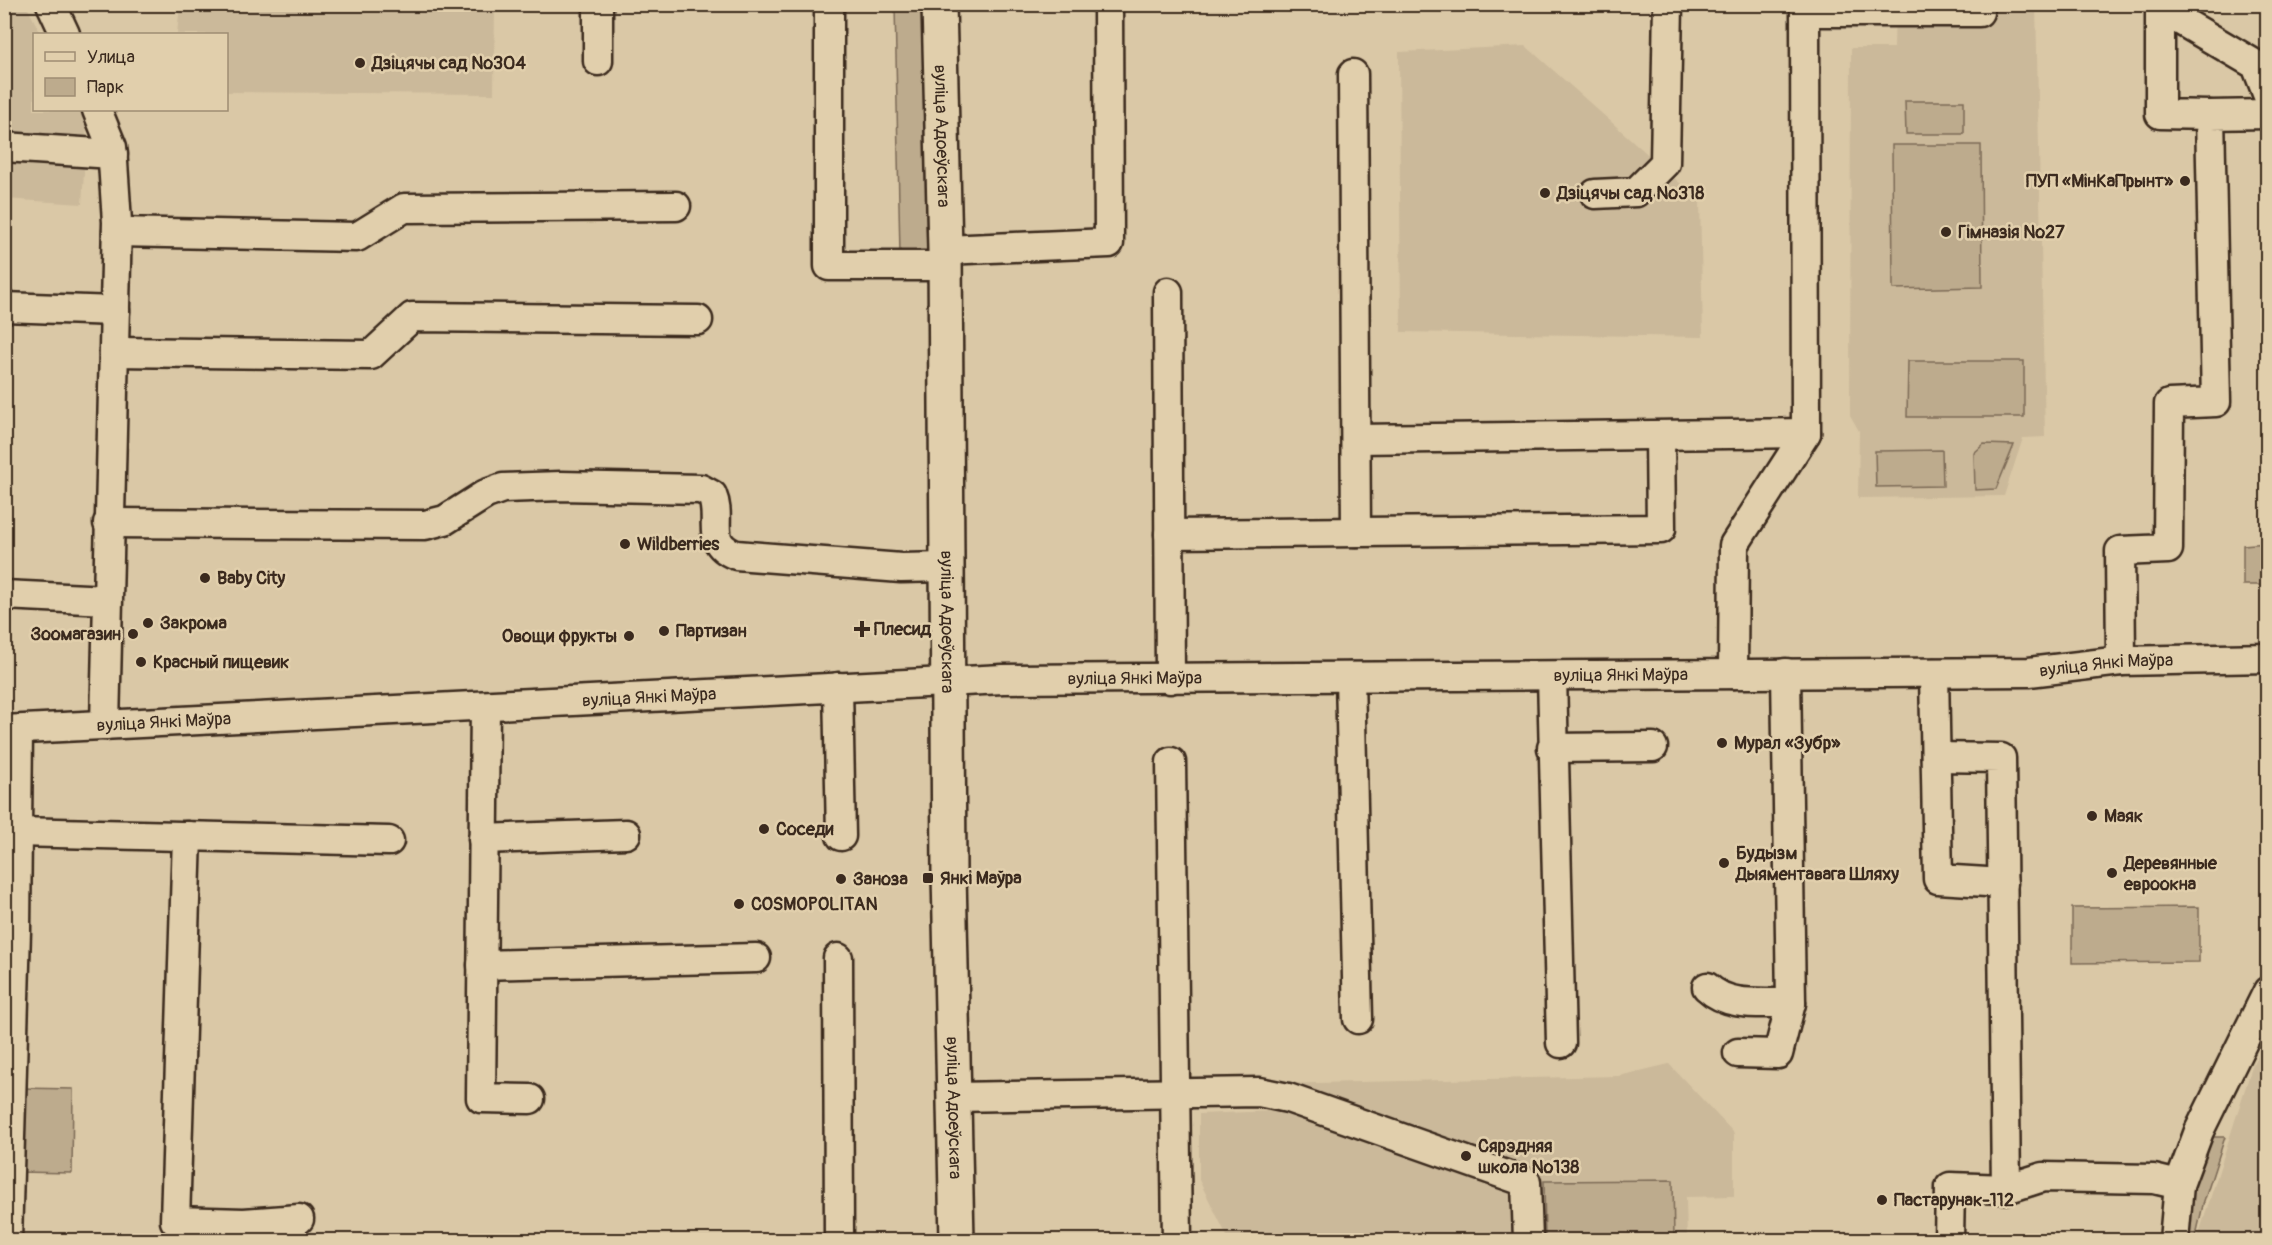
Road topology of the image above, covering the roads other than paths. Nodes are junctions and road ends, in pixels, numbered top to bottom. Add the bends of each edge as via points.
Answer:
1 (51, 4) edge
2 (598, 4) edge
3 (829, 4) edge
4 (939, 4) edge
5 (1108, 4) edge
6 (1668, 4) edge
7 (1979, 4) edge
8 (2161, 7) edge
9 (65, 33) edge
10 (598, 61) dead end
11 (1353, 74) dead end
12 (2268, 96) edge
13 (97, 111) edge
14 (2268, 114) edge
15 (2211, 115) junction
16 (4, 147) edge
17 (113, 154) junction
18 (1595, 194) dead end
19 (676, 206) dead end
20 (117, 232) junction
21 (945, 258) junction
22 (1168, 292) dead end
23 (4, 307) edge
24 (115, 311) junction
25 (698, 320) dead end
26 (114, 352) junction
27 (1806, 433) junction
28 (1660, 435) junction
29 (1356, 439) junction
30 (108, 524) junction
31 (1356, 532) junction
32 (1169, 534) junction
33 (946, 567) junction
34 (4, 595) edge
35 (106, 600) junction
36 (2268, 658) edge
37 (2121, 661) junction
38 (1786, 673) junction
39 (1934, 673) junction
40 (1733, 674) junction
41 (1552, 676) junction
42 (1350, 677) junction
43 (1170, 679) junction
44 (948, 681) junction
45 (838, 687) junction
46 (485, 706) junction
47 (105, 724) junction
48 (11, 730) edge
49 (1653, 747) dead end
50 (1552, 748) junction
51 (1936, 757) junction
52 (1171, 762) dead end
53 (16, 832) junction
54 (626, 834) dead end
55 (187, 836) junction
56 (841, 837) dead end
57 (483, 839) junction
58 (389, 841) dead end
59 (2003, 883) junction
60 (10, 917) edge
61 (756, 958) dead end
62 (838, 958) dead end
63 (482, 965) junction
64 (1707, 987) dead end
65 (2267, 993) edge
66 (1791, 1003) junction
67 (1359, 1019) dead end
68 (1562, 1043) dead end
69 (1738, 1053) dead end
70 (1177, 1096) junction
71 (954, 1097) junction
72 (530, 1099) dead end
73 (2179, 1185) junction
74 (2006, 1189) junction
75 (299, 1219) dead end
76 (7, 1240) edge
77 (838, 1240) edge
78 (957, 1240) edge
79 (1177, 1240) edge
80 (1528, 1240) edge
81 (1949, 1240) edge
82 (2174, 1240) edge

1 - 9 street
2 - 10 street
3 - 21 street via 829,266
4 - 21 main road, вуліца Адоеўскага
5 - 21 street via 1109,243
6 - 18 street via 1665,163 1636,192
7 - 27 street via 1979,12 1805,12
8 - 12 street via 2256,64
8 - 15 street via 2160,114
11 - 29 street
13 - 17 street
14 - 15 street
15 - 37 street via 2216,402 2169,404 2168,549 2120,551
16 - 17 street
17 - 20 street
19 - 20 street via 404,207 357,237
20 - 24 street
21 - 33 main road, вуліца Адоеўскага
22 - 32 street
23 - 24 street
24 - 26 street
25 - 26 street via 412,318 372,355
26 - 30 street
27 - 28 street
27 - 40 street via 1734,544
28 - 29 street
28 - 31 street via 1661,528
29 - 31 street
30 - 33 street via 425,525 445,520 503,488 701,489 712,495 716,505 716,538 724,550 736,555 901,568
30 - 35 street
31 - 32 street
32 - 43 street
33 - 44 main road, вуліца Адоеўскага
34 - 35 street
35 - 47 street
36 - 37 street, вуліца Янкі Маўра
37 - 39 street, вуліца Янкі Маўра via 2029,672
38 - 39 street, вуліца Янкі Маўра
38 - 40 street, вуліца Янкі Маўра
38 - 66 street
39 - 51 street
40 - 41 street, вуліца Янкі Маўра
41 - 42 street, вуліца Янкі Маўра
41 - 50 street
42 - 43 street, вуліца Янкі Маўра
42 - 67 street
43 - 44 street, вуліца Янкі Маўра
44 - 45 street, вуліца Янкі Маўра
44 - 71 main road, вуліца Адоеўскага
45 - 46 street, вуліца Янкі Маўра
45 - 56 street
46 - 47 street, вуліца Янкі Маўра
46 - 57 street
47 - 48 street, вуліца Янкі Маўра
48 - 53 street
49 - 50 street
50 - 68 street
51 - 59 street via 1938,879
51 - 59 street via 2001,758
52 - 70 street
53 - 55 street
53 - 60 street
54 - 57 street
55 - 58 street
55 - 75 street via 175,1221 244,1223
57 - 63 street
59 - 74 street
60 - 76 street
61 - 63 street
62 - 77 street
63 - 72 street via 480,1098
64 - 66 street via 1733,1002
65 - 73 street via 2199,1131
66 - 69 street via 1778,1054
70 - 71 street
70 - 79 street
70 - 80 street via 1258,1092 1288,1098 1526,1182
71 - 78 main road, вуліца Адоеўскага
73 - 74 street via 2154,1179 2043,1177
73 - 82 street
74 - 81 street via 1950,1186

